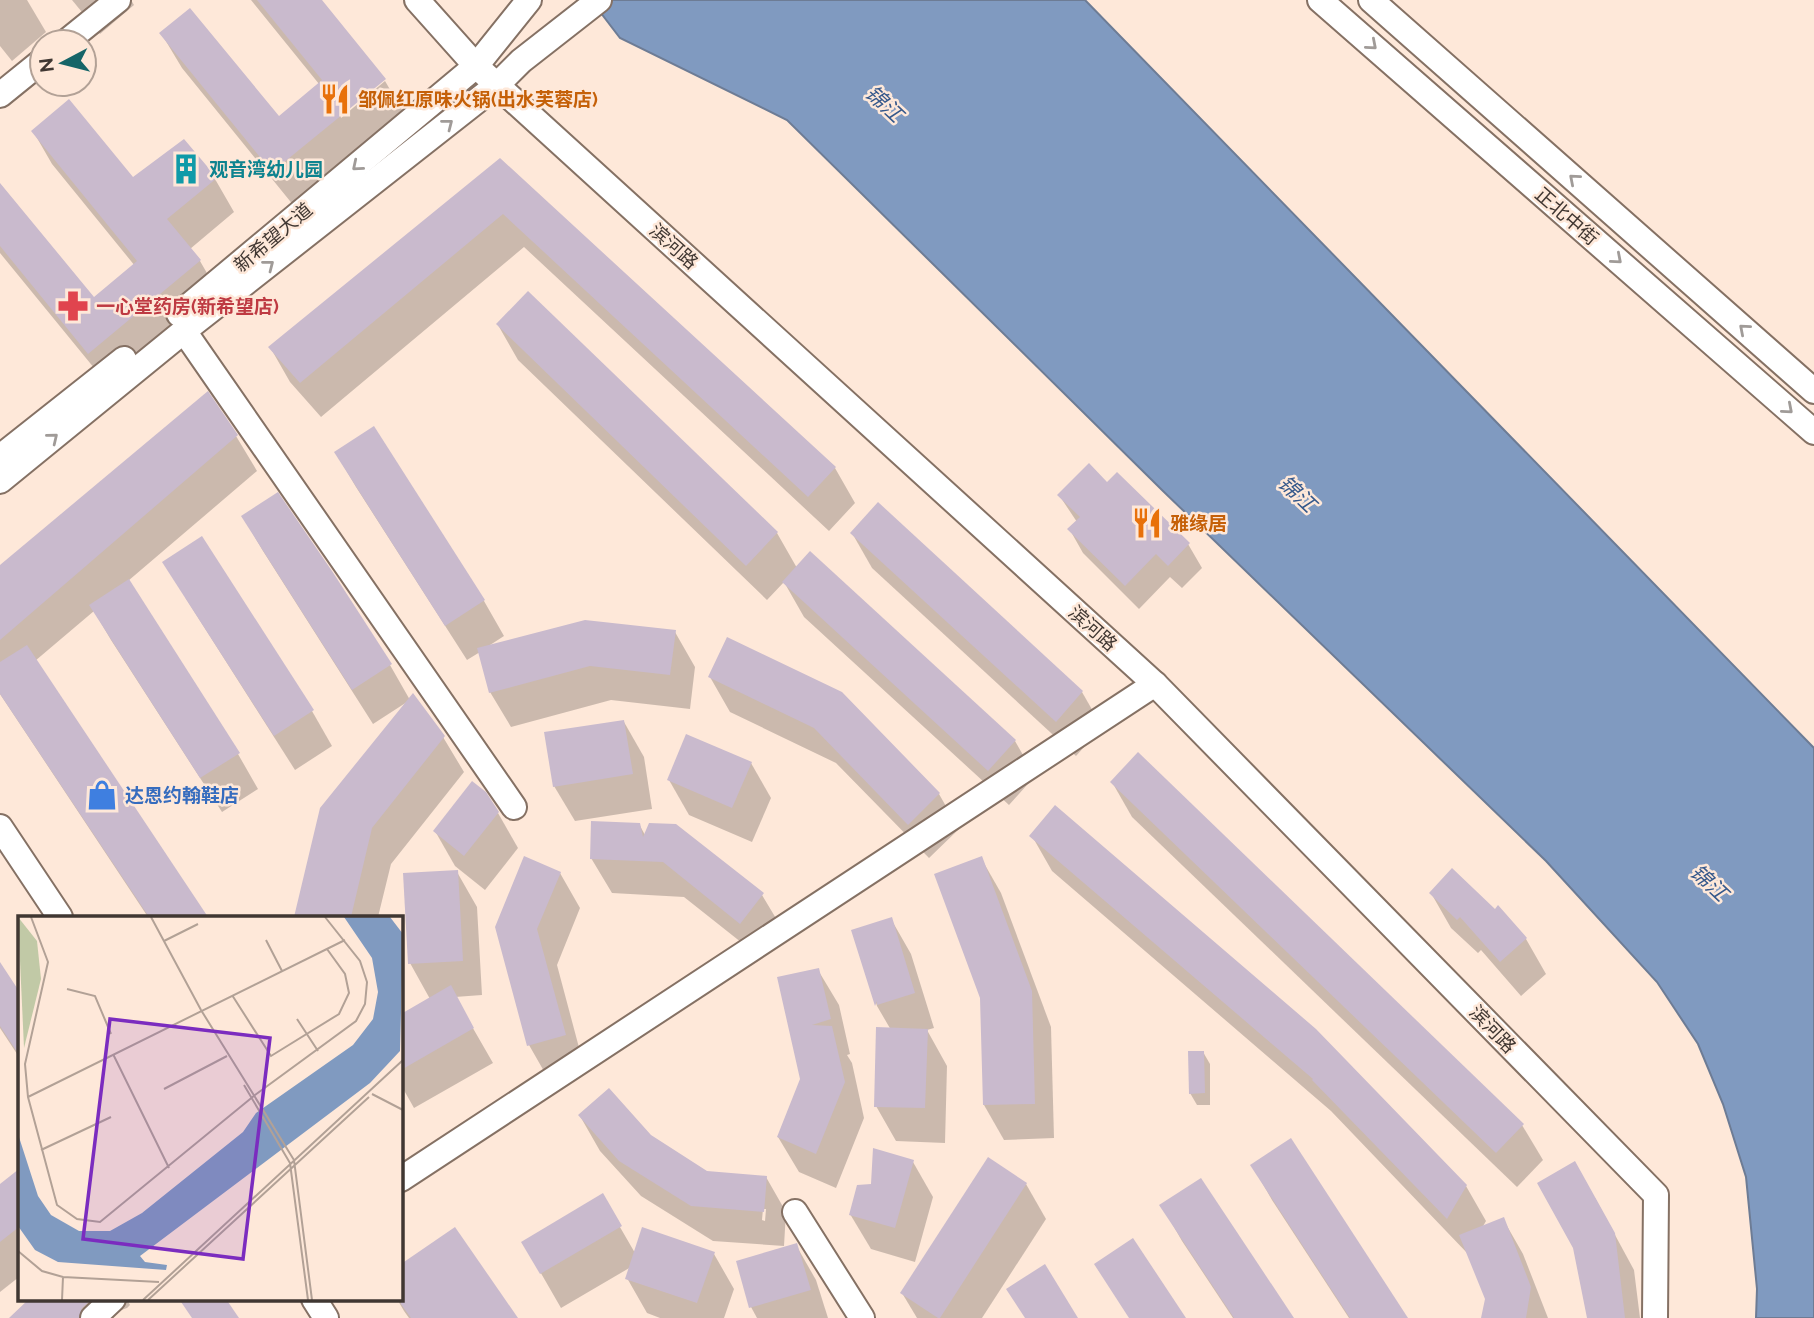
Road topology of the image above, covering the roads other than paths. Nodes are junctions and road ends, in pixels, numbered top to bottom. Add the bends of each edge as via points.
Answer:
1 (118, 0) edge
2 (417, 0) edge
3 (529, 0) edge
4 (599, 0) edge
5 (1320, 0) edge
6 (1371, 0) edge
7 (83, 28) edge
8 (477, 66) junction
9 (28, 72) edge
10 (497, 85) junction
11 (0, 95) edge
12 (184, 331) junction
13 (1814, 391) edge
14 (1814, 432) edge
15 (0, 457) edge
16 (0, 481) edge
17 (1155, 684) junction
18 (514, 807) dead end
19 (0, 827) edge
20 (59, 916) edge
21 (402, 1178) edge
22 (795, 1212) dead end
23 (112, 1300) edge
24 (315, 1300) edge
25 (93, 1318) edge
26 (326, 1318) edge
27 (862, 1318) edge
28 (1655, 1318) edge

1 - 7 street
2 - 8 street, 滨河路
3 - 8 street, 新希望大道
4 - 10 street
5 -> 14 street, 正北中街
13 -> 6 street, 正北中街
8 - 10 street, 滨河路
8 -> 15 street, 新希望大道
9 - 11 street
12 -> 10 street
10 - 17 street, 滨河路
16 -> 12 street
12 - 18 street
17 - 21 street
17 - 28 street, 滨河路 via 1656,1195
19 - 20 street
22 - 27 street
23 - 25 street
24 - 26 street

